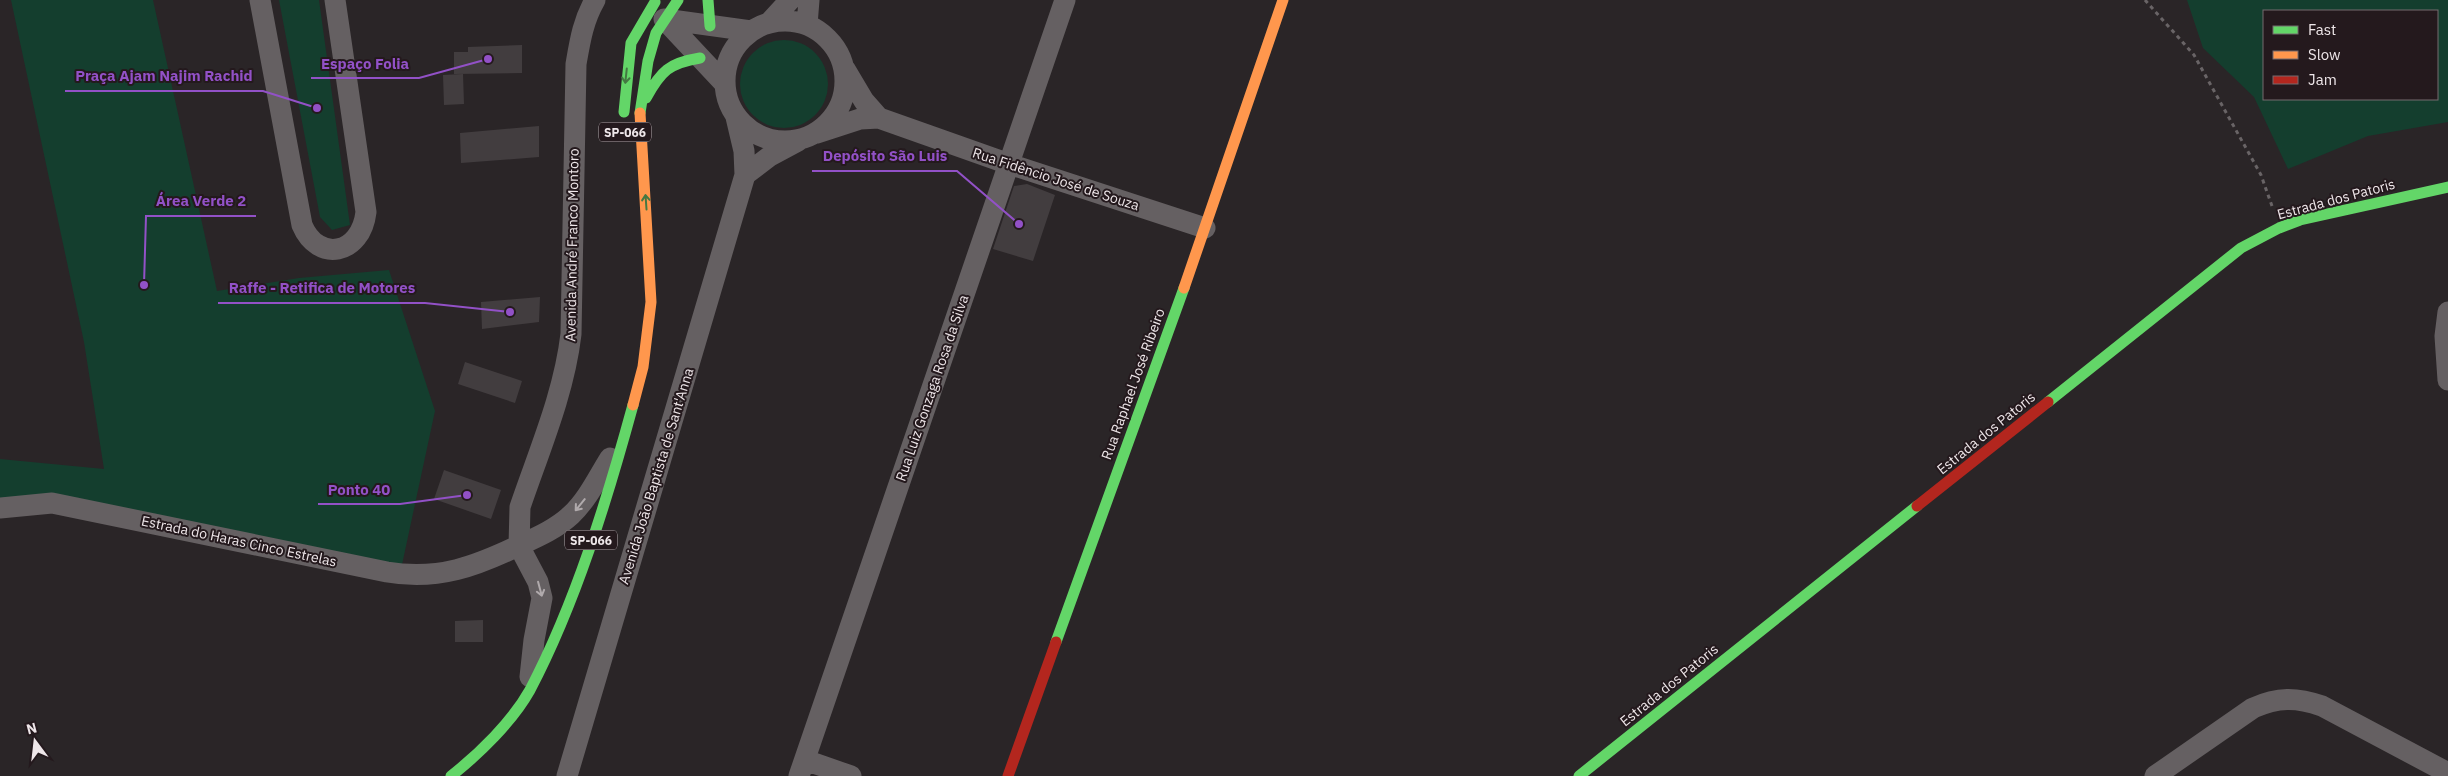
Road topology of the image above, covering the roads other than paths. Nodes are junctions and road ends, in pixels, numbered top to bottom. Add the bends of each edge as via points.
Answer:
1 (260, 0) edge
2 (336, 0) edge
3 (595, 0) edge
4 (678, 0) edge
5 (708, 0) edge
6 (790, 0) edge
7 (809, 0) edge
8 (1066, 0) edge
9 (1282, 0) edge
10 (665, 6) edge
11 (808, 25) junction
12 (710, 26) junction
13 (760, 27) junction
14 (631, 43) junction
15 (700, 58) junction
16 (844, 67) junction
17 (724, 83) junction
18 (640, 108) junction
19 (736, 117) junction
20 (879, 118) junction
21 (625, 126) dead end
22 (808, 136) junction
23 (1009, 164) junction
24 (745, 174) junction
25 (2448, 187) edge
26 (632, 190) dead end
27 (1205, 228) junction
28 (651, 268) junction
29 (2448, 312) edge
30 (2448, 380) edge
31 (625, 434) junction
32 (0, 508) edge
33 (519, 546) junction
34 (529, 690) junction
35 (802, 768) edge
36 (2448, 773) edge
37 (451, 776) edge
38 (566, 776) edge
39 (851, 776) edge
40 (1008, 776) edge
41 (1579, 776) edge
42 (2155, 776) edge

1 - 2 street via 302,225 307,238 320,246 337,249 357,239 364,227 366,212
3 - 33 street, Avenida André Franco Montoro via 582,30 576,64 568,358 520,507
4 - 10 street, SP-066
5 - 12 street
6 - 13 street
7 - 11 street
8 - 23 street, Rua Luiz Gonzaga Rosa da Silva
9 - 27 street, Rua Raphael José Ribeiro
10 - 12 street
10 - 14 street
10 - 14 street, SP-066
10 - 15 street
10 - 18 street, SP-066 via 648,61
11 - 13 street via 788,21
11 - 16 street via 837,49
12 - 13 street
13 - 17 street via 736,45 727,63
14 -> 21 street, SP-066 via 623,103
15 - 17 street
15 - 18 street via 664,69
16 - 20 street via 864,101
16 - 22 street via 846,86 841,104 831,120
17 - 19 street
28 -> 18 street, SP-066
19 - 22 street via 748,130 764,138 782,142
19 - 24 street, Avenida João Baptista de Sant'Anna via 744,151
20 - 22 street, Rua Fidêncio José de Souza via 860,119
20 - 23 street, Rua Fidêncio José de Souza
22 - 24 street via 770,156
23 - 27 street, Rua Fidêncio José de Souza
23 - 35 street, Rua Luiz Gonzaga Rosa da Silva
24 - 38 street, Avenida João Baptista de Sant'Anna
25 - 41 street, Estrada dos Patoris via 2300,220 2256,239 2233,254
26 - 28 street, SP-066
27 - 40 street, Rua Raphael José Ribeiro
28 - 31 street, SP-066 via 649,334
29 - 30 street via 2445,336
31 -> 33 street via 572,514 548,532
31 - 34 street, SP-066 via 577,585
32 - 33 street, Estrada do Haras Cinco Estrelas via 52,503 411,576 434,575 478,564
33 -> 34 street, Avenida André Franco Montoro via 538,582 542,598
34 - 37 street, SP-066 via 491,741
35 - 39 street
36 - 42 street via 2322,706 2304,699 2284,698 2253,708

